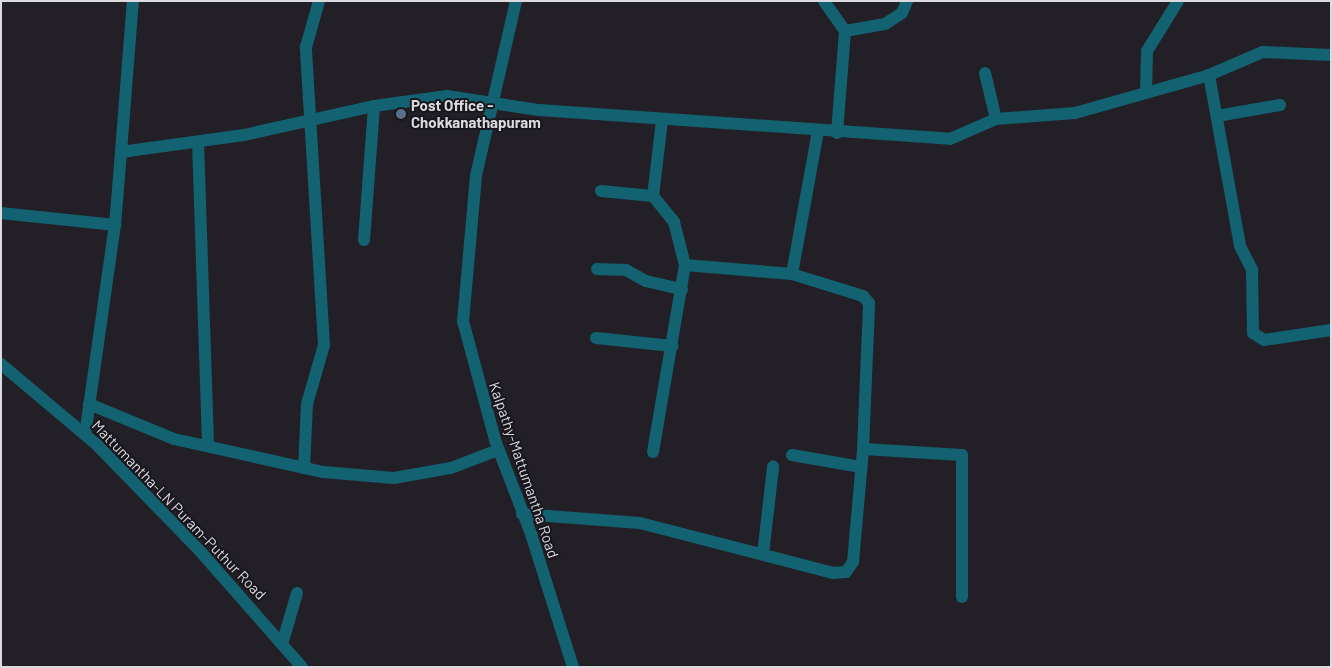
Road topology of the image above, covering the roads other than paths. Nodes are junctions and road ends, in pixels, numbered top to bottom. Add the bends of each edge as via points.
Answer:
1 (133, 1) edge
2 (319, 1) edge
3 (516, 1) edge
4 (824, 1) edge
5 (907, 1) edge
6 (1178, 1) edge
7 (845, 31) junction
8 (1331, 55) edge
9 (985, 73) dead end
10 (1210, 75) junction
11 (1146, 93) junction
12 (490, 103) junction
13 (1280, 105) dead end
14 (374, 106) junction
15 (1217, 116) junction
16 (996, 119) junction
17 (314, 120) junction
18 (662, 120) junction
19 (818, 131) junction
20 (837, 133) junction
21 (198, 142) junction
22 (121, 152) junction
23 (601, 191) dead end
24 (653, 196) junction
25 (1, 213) edge
26 (115, 225) junction
27 (364, 240) dead end
28 (685, 265) junction
29 (597, 269) dead end
30 (792, 274) junction
31 (682, 289) junction
32 (1331, 330) edge
33 (596, 338) dead end
34 (673, 346) junction
35 (1, 364) edge
36 (89, 404) junction
37 (85, 435) junction
38 (208, 446) junction
39 (863, 449) junction
40 (498, 450) junction
41 (653, 452) dead end
42 (792, 455) dead end
43 (772, 467) dead end
44 (304, 468) junction
45 (862, 468) junction
46 (522, 514) junction
47 (763, 554) junction
48 (297, 593) dead end
49 (962, 597) dead end
50 (283, 641) junction
51 (302, 667) edge
52 (572, 667) edge

1 - 22 street
2 - 17 street via 306,47
3 - 12 street, Kalpathy-Mattumantha Road
4 - 7 street
5 - 7 street via 902,13 885,24 870,30
6 - 11 street via 1147,51
7 - 20 street
8 - 10 street via 1264,52
9 - 16 street
10 - 11 street
10 - 15 street
11 - 16 street via 1075,113
12 - 14 street via 447,96
12 - 18 street
12 - 40 street, Kalpathy-Mattumantha Road via 467,249 463,321
13 - 15 street
14 - 17 street
14 - 27 street
15 - 32 street via 1240,246 1252,270 1253,333 1264,340
16 - 20 street via 950,139
17 - 21 street
17 - 44 street via 324,345 307,404
18 - 19 street
18 - 24 street
19 - 20 street
19 - 30 street
21 - 22 street
21 - 38 street
22 - 26 street
23 - 24 street
24 - 28 street via 674,222
25 - 26 street
26 - 36 street
28 - 30 street
28 - 31 street
29 - 31 street via 626,270 646,281
30 - 39 street via 862,296 869,303
31 - 34 street
33 - 34 street
34 - 41 street
35 - 37 street, Mattumantha-LN Puram-Puthur Road
36 - 37 street
36 - 38 street via 174,438
37 - 50 street, Mattumantha-LN Puram-Puthur Road
38 - 44 street
39 - 45 street
39 - 49 street via 962,455
40 - 44 street via 451,468 394,478
40 - 46 street, Kalpathy-Mattumantha Road
42 - 45 street
43 - 47 street
45 - 47 street via 853,562 846,572 833,573
46 - 47 street via 640,523
46 - 52 street, Kalpathy-Mattumantha Road
48 - 50 street
50 - 51 street, Mattumantha-LN Puram-Puthur Road

